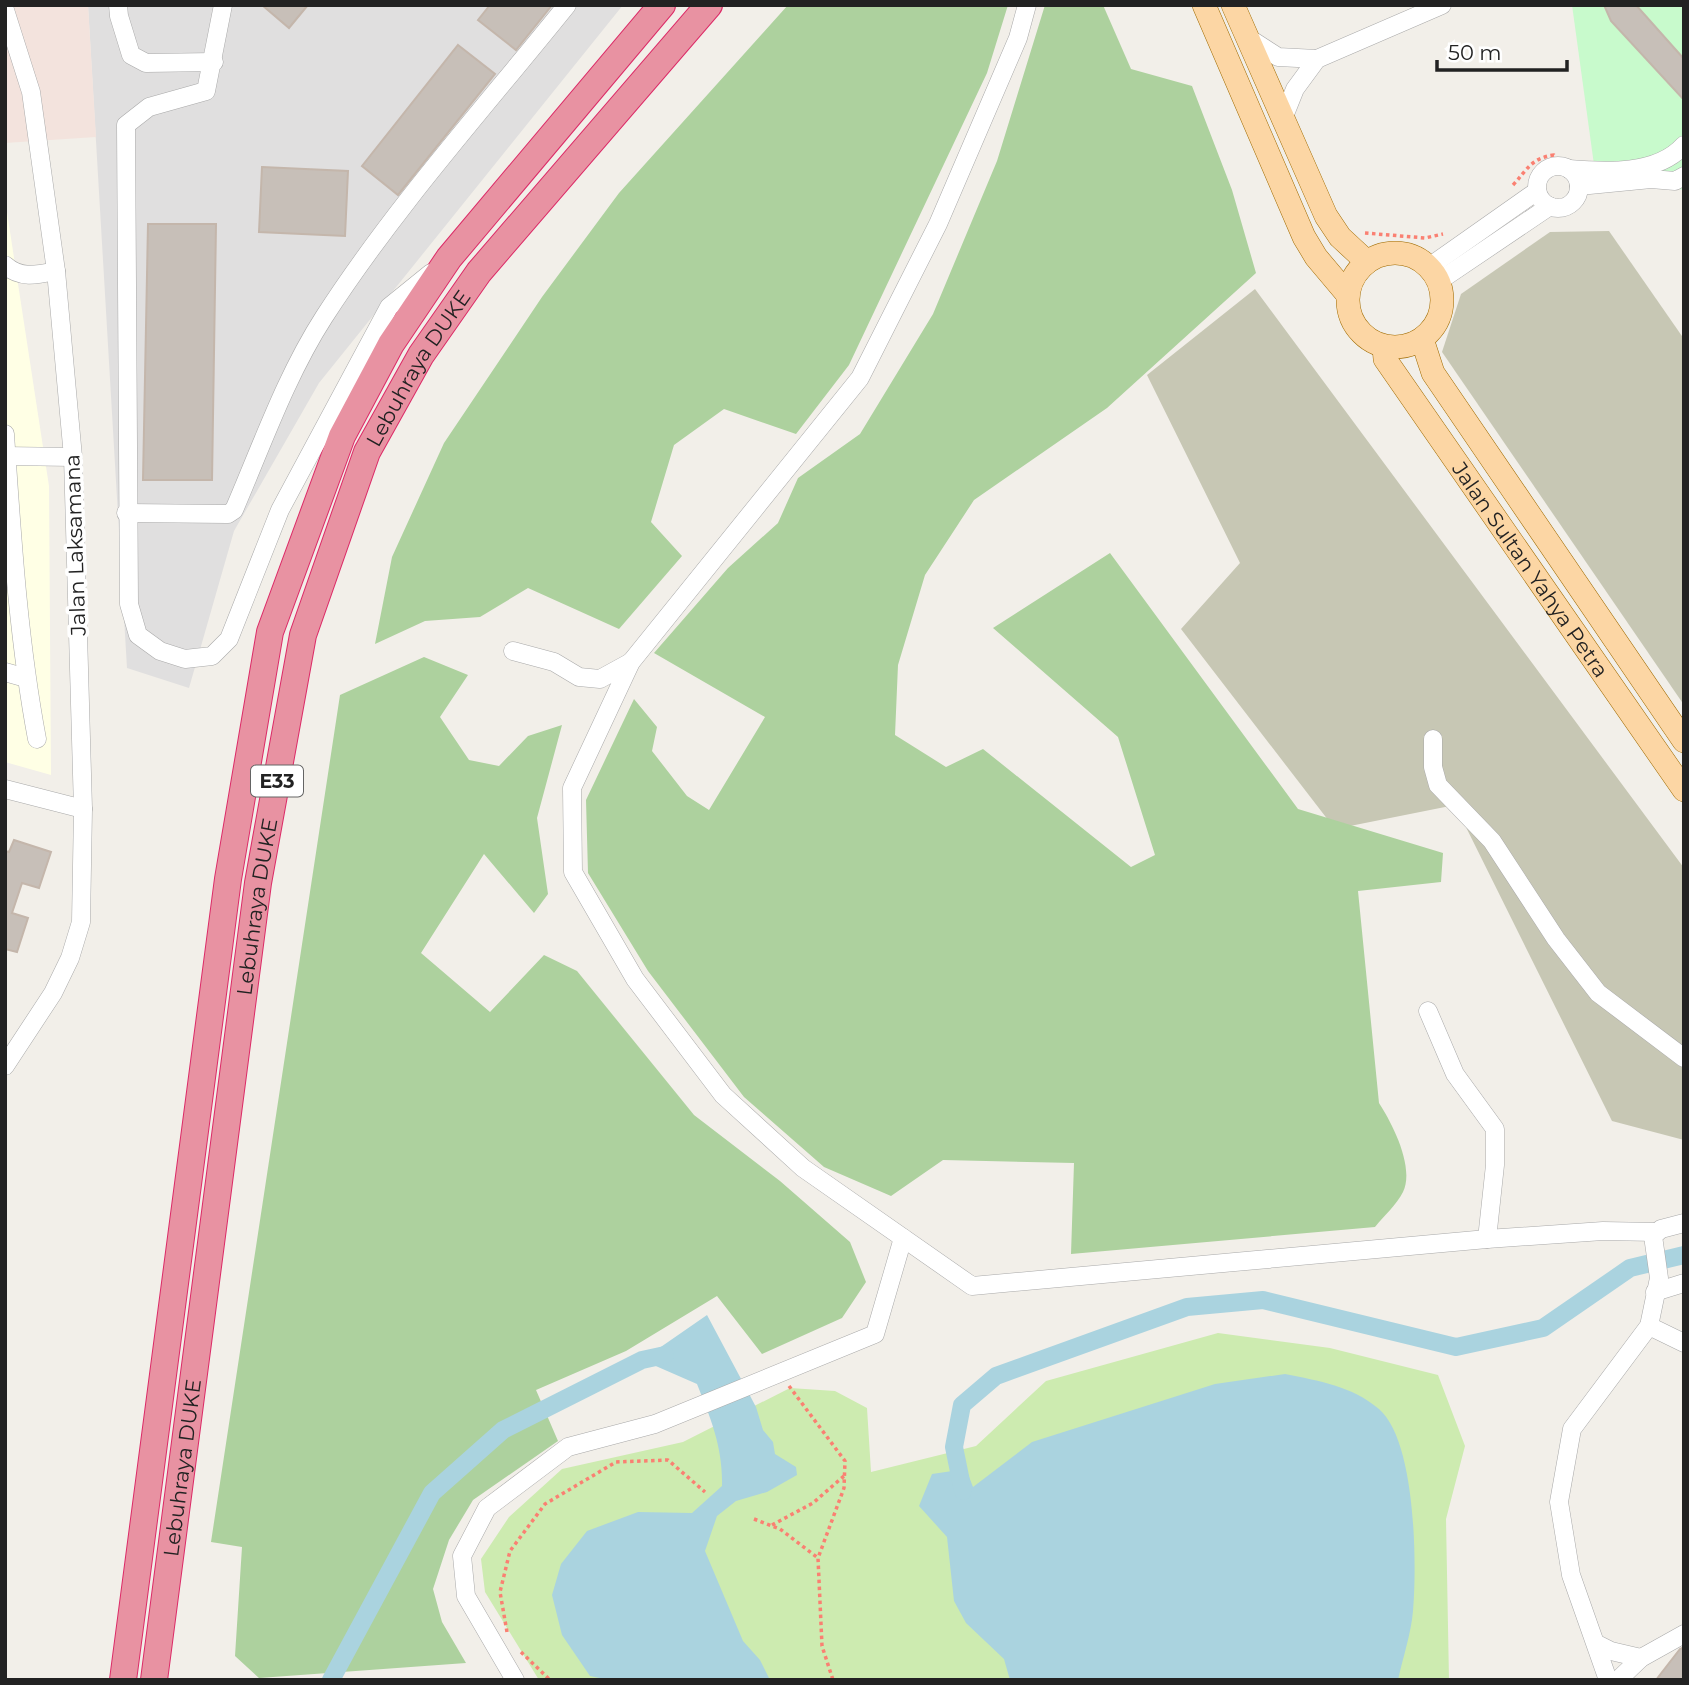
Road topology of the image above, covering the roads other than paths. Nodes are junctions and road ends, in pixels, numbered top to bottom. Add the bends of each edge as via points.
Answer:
1 (118, 5) edge
2 (223, 5) edge
3 (567, 5) edge
4 (662, 5) edge
5 (709, 5) edge
6 (1027, 5) edge
7 (1204, 5) edge
8 (1233, 5) edge
9 (1441, 5) edge
10 (5, 10) edge
11 (1416, 10) edge
12 (1247, 37) junction
13 (1317, 60) junction
14 (214, 62) junction
15 (1283, 119) junction
16 (1684, 145) edge
17 (1566, 168) junction
18 (1684, 176) edge
19 (1579, 187) junction
20 (1538, 191) junction
21 (1550, 206) junction
22 (449, 258) junction
23 (1367, 262) junction
24 (5, 265) edge
25 (56, 271) junction
26 (1434, 274) junction
27 (1348, 295) junction
28 (1422, 339) junction
29 (1384, 347) junction
30 (5, 434) edge
31 (6, 456) edge
32 (73, 457) junction
33 (126, 513) junction
34 (513, 651) dead end
35 (631, 662) junction
36 (5, 672) edge
37 (26, 678) junction
38 (1433, 739) dead end
39 (37, 740) dead end
40 (1684, 741) edge
41 (5, 789) edge
42 (1684, 790) edge
43 (83, 809) junction
44 (1428, 1011) dead end
45 (1684, 1058) edge
46 (5, 1066) edge
47 (1684, 1223) edge
48 (903, 1238) junction
49 (1654, 1238) junction
50 (1487, 1239) junction
51 (1684, 1283) edge
52 (1657, 1285) junction
53 (1648, 1326) junction
54 (1684, 1343) edge
55 (1684, 1634) edge
56 (1597, 1644) junction
57 (1640, 1658) junction
58 (123, 1680) edge
59 (154, 1680) edge
60 (515, 1680) edge
61 (1608, 1680) edge
62 (1618, 1680) edge

1 - 14 street via 131,55 146,63
2 - 14 street
3 - 33 street via 398,215 324,317 293,373 234,510 228,514
4 - 22 highway, Lebuhraya DUKE / E33
5 - 59 highway, Lebuhraya DUKE / E33 via 479,272 421,355 367,452 303,635 258,883
6 - 35 street via 1018,38 938,224 860,378
7 - 27 main road, Jalan Sultan Yahya Petra via 1304,237
8 - 12 main road
9 - 11 street
10 - 25 street, Jalan Laksamana via 31,92
11 - 13 street
12 - 13 street via 1278,57
12 - 15 main road
13 - 15 street via 1295,89
14 - 33 street via 206,91 149,107 126,125
15 - 23 main road via 1326,216 1340,237
16 - 17 street via 1675,155 1637,168 1605,172
17 - 19 street
17 - 20 street via 1543,172
18 - 19 street via 1675,181
19 - 21 street via 1570,204
20 - 21 street
20 - 26 street
21 - 26 street
22 - 33 street via 389,307 280,510 229,639 212,656 186,659 160,651 138,635 129,604
22 - 58 highway, Lebuhraya DUKE / E33 via 391,344 342,436 270,632 226,893
23 - 26 main road via 1392,253 1406,254
23 - 27 main road
24 - 25 street via 14,273 28,275
25 - 32 street, Jalan Laksamana
26 - 28 main road via 1443,297 1441,313
27 - 29 main road, Jalan Sultan Yahya Petra via 1349,309 1361,333
28 - 29 main road
28 - 40 main road, Jalan Sultan Yahya Petra via 1433,373
29 - 42 main road, Jalan Sultan Yahya Petra via 1385,359
30 - 31 street
31 - 32 street
31 - 37 street
32 - 43 street, Jalan Laksamana
34 - 35 street via 554,662 579,677 600,679
35 - 48 street via 572,788 573,872 635,979 723,1095 803,1168
36 - 37 street
37 - 39 street
38 - 45 street via 1438,785 1492,841 1556,939 1598,993
41 - 43 street
43 - 46 street, Jalan Laksamana via 81,922 71,958
44 - 50 street via 1455,1074 1495,1129
47 - 49 street
48 - 50 street via 972,1286
48 - 60 street via 875,1334 655,1424 568,1447 487,1508 462,1556 466,1595
49 - 50 street via 1603,1231
49 - 52 street
51 - 52 street
52 - 53 street
53 - 54 street
53 - 56 street via 1572,1429 1559,1503 1571,1575
55 - 57 street
56 - 57 street
56 - 61 street
57 - 62 street

